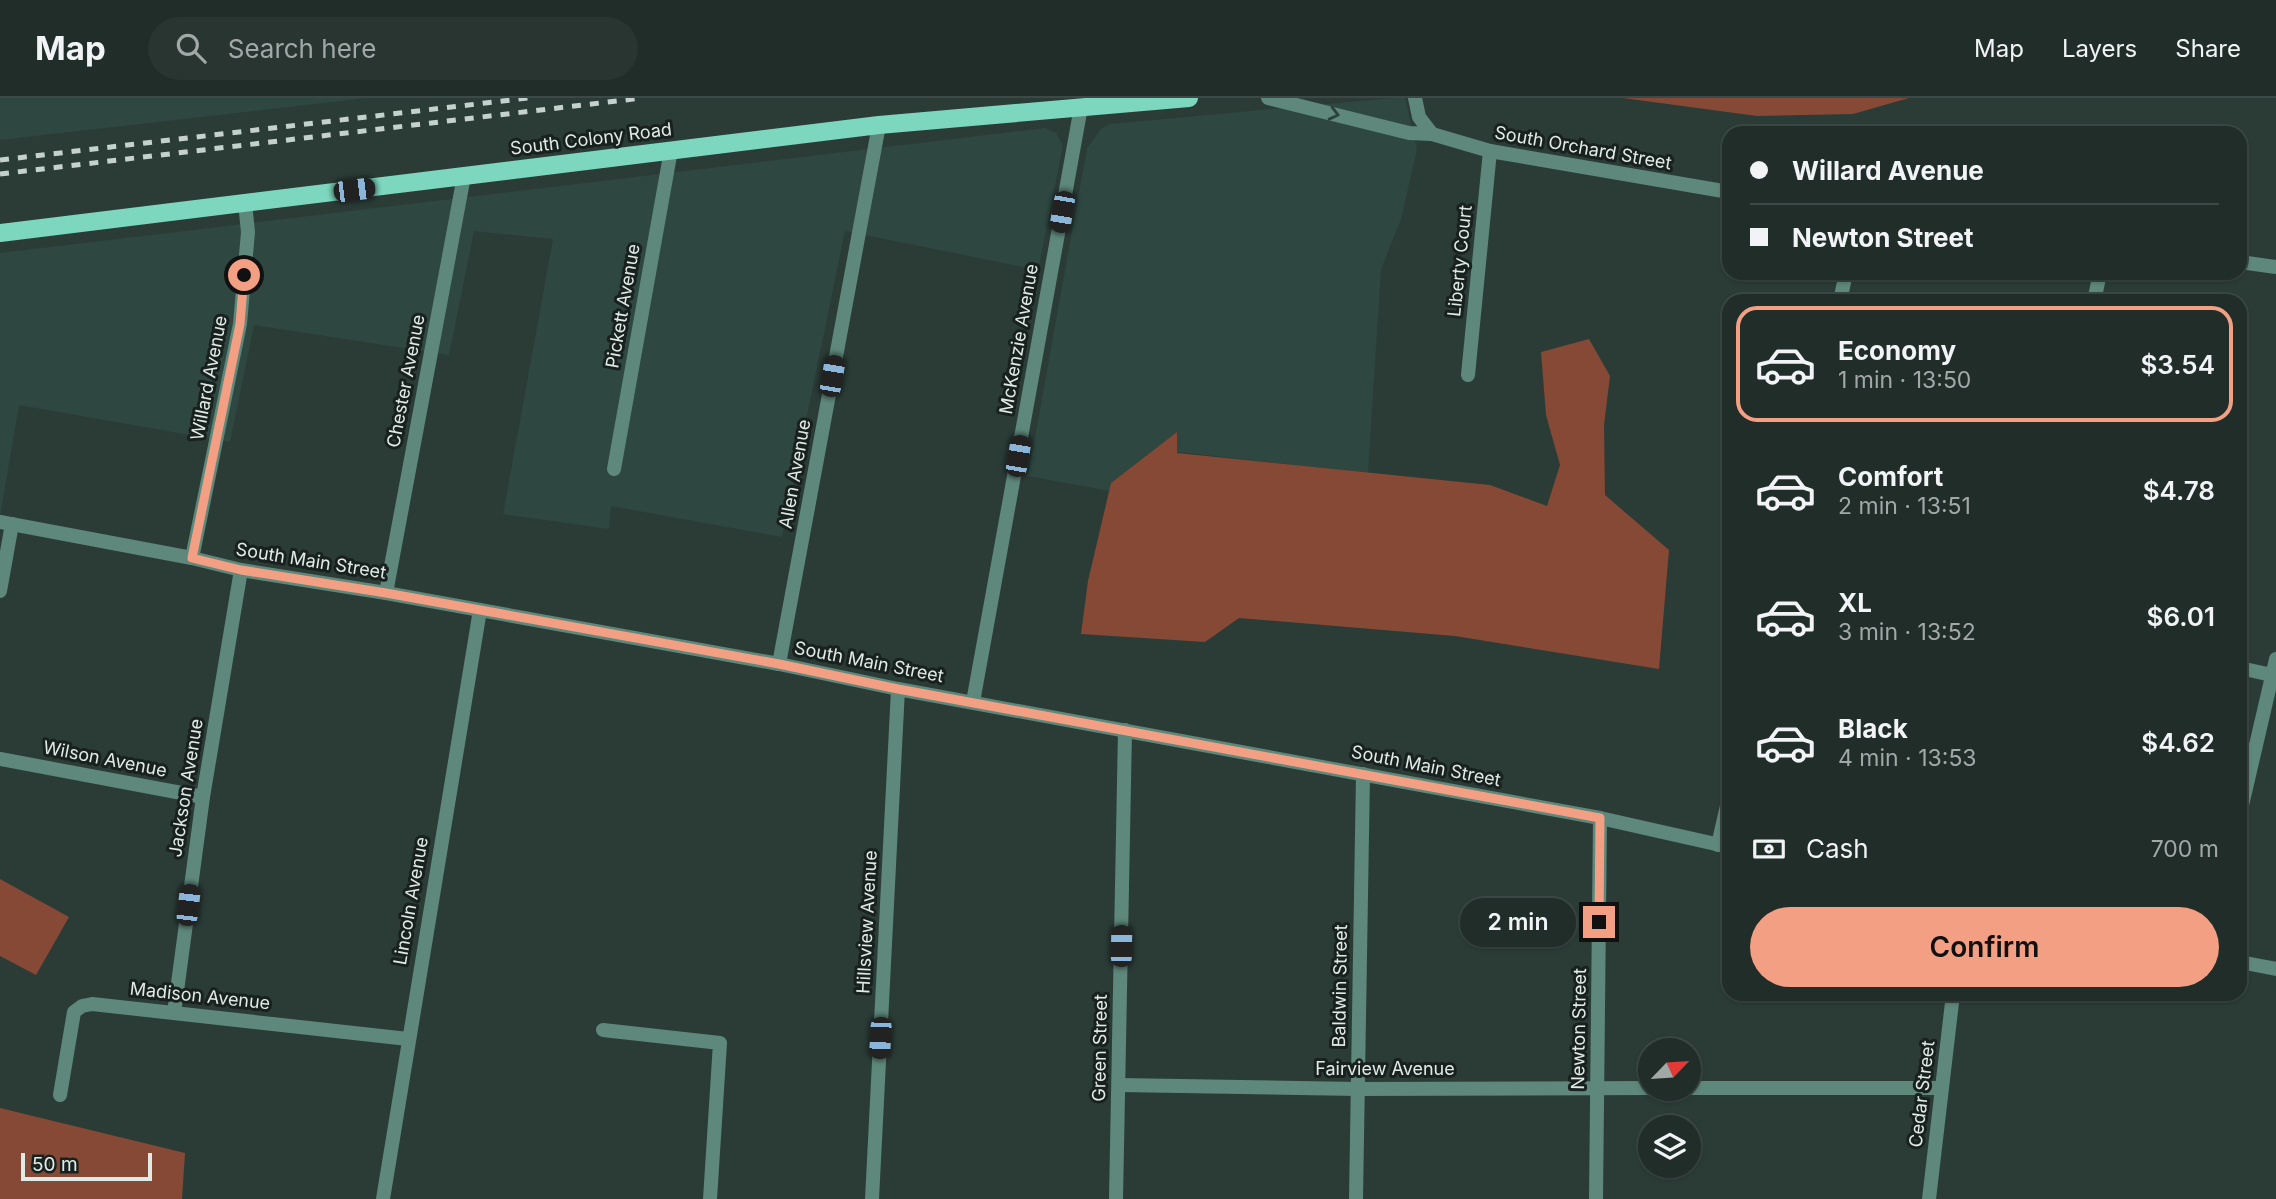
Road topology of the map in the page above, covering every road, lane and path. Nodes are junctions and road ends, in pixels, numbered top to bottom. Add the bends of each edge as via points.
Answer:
1 (1189, 98) edge
2 (1268, 98) edge
3 (1415, 98) edge
4 (1081, 107) junction
5 (879, 125) junction
6 (1432, 134) junction
7 (671, 150) junction
8 (1490, 151) junction
9 (464, 176) junction
10 (1722, 191) edge
11 (245, 203) junction
12 (0, 233) edge
13 (2247, 263) edge
14 (2276, 267) edge
15 (1468, 375) dead end
16 (614, 469) dead end
17 (6, 523) edge
18 (192, 558) junction
19 (241, 570) junction
20 (0, 591) edge
21 (386, 593) junction
22 (480, 610) junction
23 (2276, 659) edge
24 (779, 664) junction
25 (2247, 670) edge
26 (2274, 676) edge
27 (898, 689) junction
28 (973, 702) junction
29 (1125, 730) junction
30 (0, 759) edge
31 (1363, 774) junction
32 (2247, 786) edge
33 (203, 797) junction
34 (1600, 818) junction
35 (1722, 846) edge
36 (2247, 963) edge
37 (2276, 969) edge
38 (1952, 1001) edge
39 (174, 1013) junction
40 (603, 1030) dead end
41 (408, 1039) junction
42 (1119, 1085) junction
43 (1358, 1088) junction
44 (1598, 1088) junction
45 (1638, 1088) edge
46 (1701, 1088) edge
47 (1941, 1088) junction
48 (60, 1095) dead end
49 (383, 1199) edge
50 (710, 1199) edge
51 (872, 1199) edge
52 (1116, 1199) edge
53 (1356, 1199) edge
54 (1596, 1199) edge
55 (1929, 1199) edge

1 - 4 main road, South Colony Road
2 -> 6 street, South Orchard Street via 1409,133
3 - 6 street via 1419,117
4 - 5 main road, South Colony Road
4 - 28 street, McKenzie Avenue
5 - 7 main road, South Colony Road
5 - 24 street, Allen Avenue
6 - 8 street, South Orchard Street
7 - 9 main road, South Colony Road
7 - 16 street, Pickett Avenue
8 - 10 street, South Orchard Street
8 - 15 street, Liberty Court
9 - 11 main road, South Colony Road
9 - 21 street, Chester Avenue
11 - 12 main road, South Colony Road
11 - 18 street, Willard Avenue via 248,232 240,324
13 - 14 street
17 - 18 street, South Main Street
17 - 20 street
18 - 19 street, South Main Street
19 - 21 street, South Main Street
19 - 33 street, Jackson Avenue
21 - 22 street, South Main Street
22 - 24 street, South Main Street
22 - 41 street, Lincoln Avenue
23 - 26 street
24 - 27 street, South Main Street
25 - 26 street
26 - 32 street
27 - 28 street, South Main Street
27 - 51 street, Hillsview Avenue
28 - 29 street, South Main Street
29 - 31 street, South Main Street
29 - 42 street, Green Street
30 - 33 street, Wilson Avenue
31 - 34 street, South Main Street
31 - 43 street, Baldwin Street
33 - 39 street, Jackson Avenue
34 - 35 street, South Main Street
34 - 44 street, Newton Street
36 - 37 street
38 - 47 street, Cedar Street
39 - 41 street, Madison Avenue
39 - 48 street, Madison Avenue via 82,1006 74,1012
40 - 50 street via 720,1043
41 - 49 street, Lincoln Avenue
42 - 43 street, Fairview Avenue
42 - 52 street, Green Street
43 - 44 street, Fairview Avenue
43 - 53 street, Baldwin Street
44 - 45 street, Fairview Avenue
44 - 54 street, Newton Street
46 - 47 street
47 - 55 street, Cedar Street

